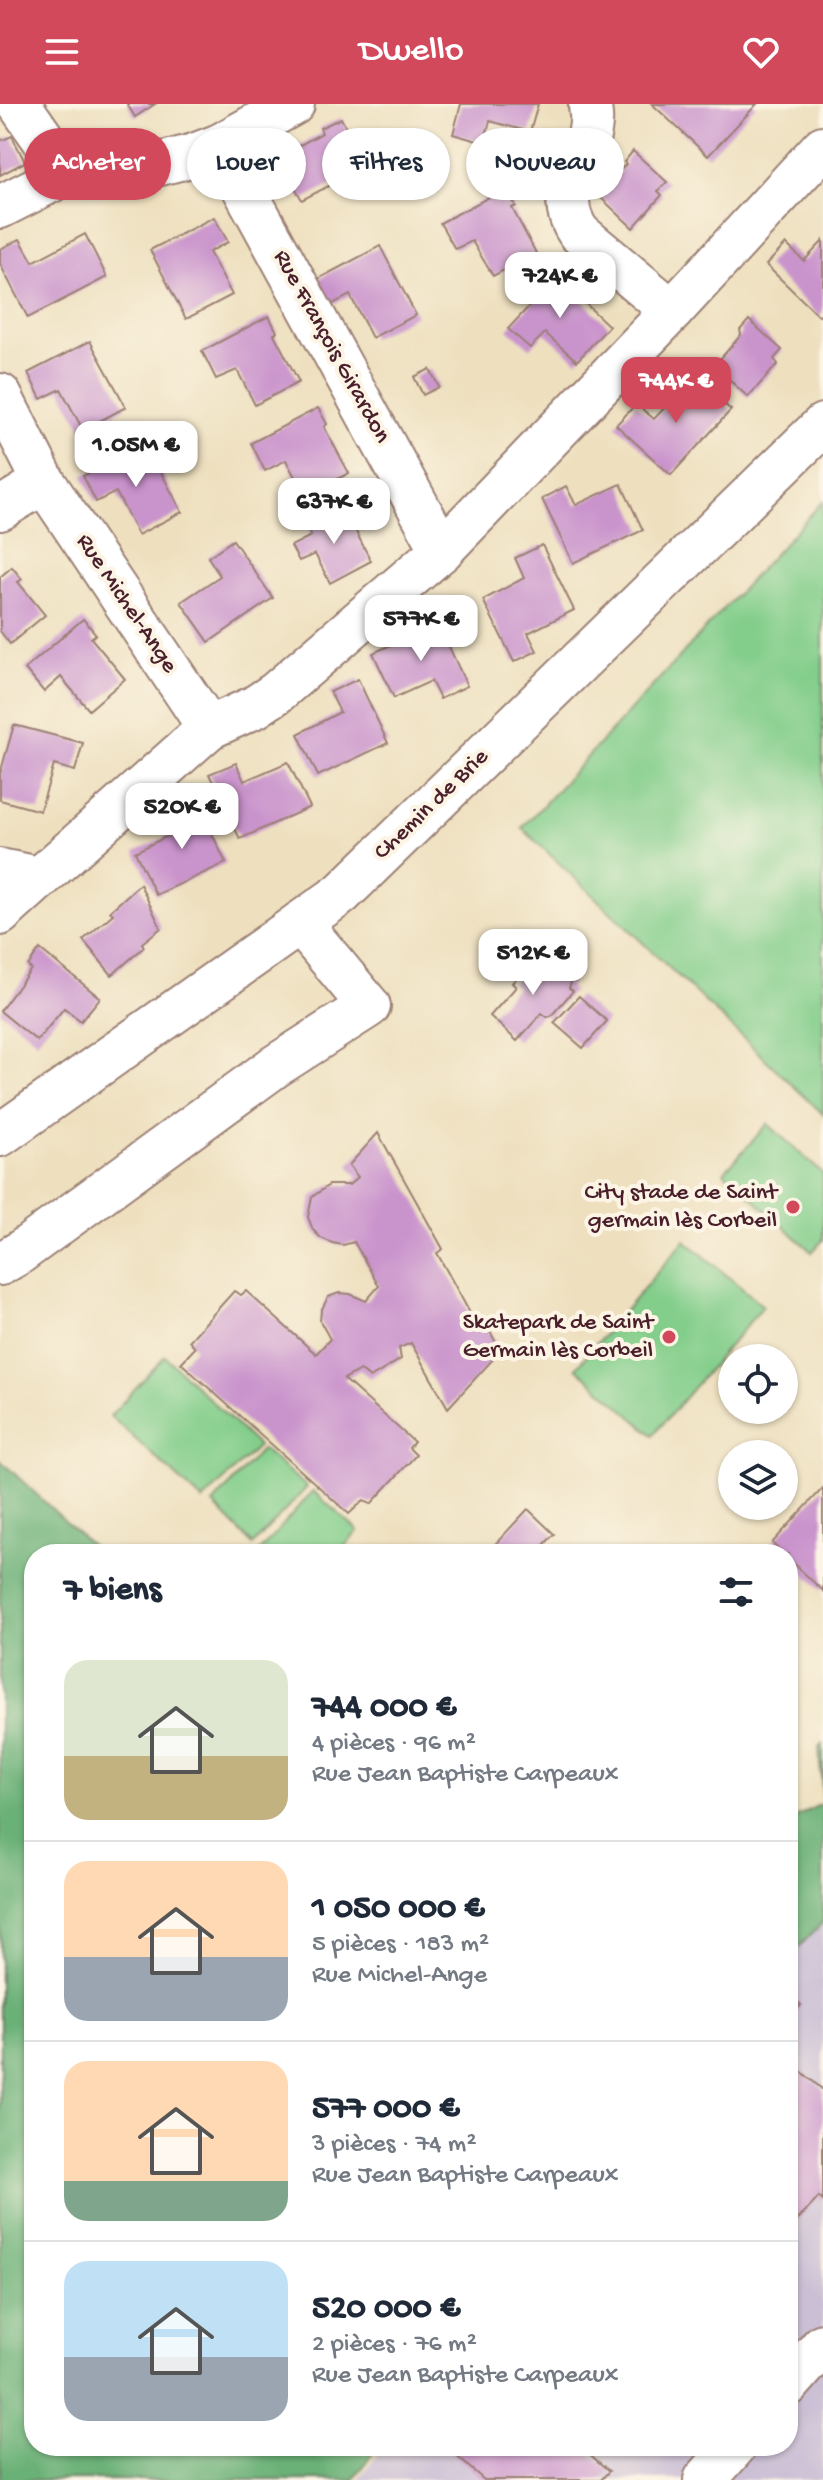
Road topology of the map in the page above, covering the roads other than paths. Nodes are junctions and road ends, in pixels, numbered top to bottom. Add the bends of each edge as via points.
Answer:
1 (19, 104) edge
2 (293, 104) edge
3 (590, 104) edge
4 (36, 128) edge
5 (250, 128) edge
6 (823, 147) edge
7 (24, 195) edge
8 (250, 200) edge
9 (0, 207) edge
10 (672, 311) junction
11 (0, 395) edge
12 (823, 425) edge
13 (44, 482) junction
14 (0, 509) edge
15 (442, 550) junction
16 (209, 728) junction
17 (0, 870) edge
18 (40, 878) junction
19 (0, 914) edge
20 (300, 923) junction
21 (0, 1135) edge
22 (0, 1264) edge
23 (823, 2345) edge
24 (798, 2374) edge
25 (726, 2456) edge
26 (705, 2480) edge

1 - 4 street
2 - 5 street
3 - 10 street via 591,124 567,203 570,220
6 - 10 street
7 - 9 street
8 - 15 street, Rue François Girardon
10 - 15 street
11 - 13 street, Rue Michel-Ange
12 - 20 street, Chemin de Brie via 353,883
13 - 14 street
13 - 16 street, Rue Michel-Ange
15 - 16 street via 276,693
16 - 18 street
17 - 18 street
18 - 19 street
20 - 21 street, Chemin de Brie
20 - 22 street via 369,1006 274,1067
23 - 24 street
25 - 26 street

